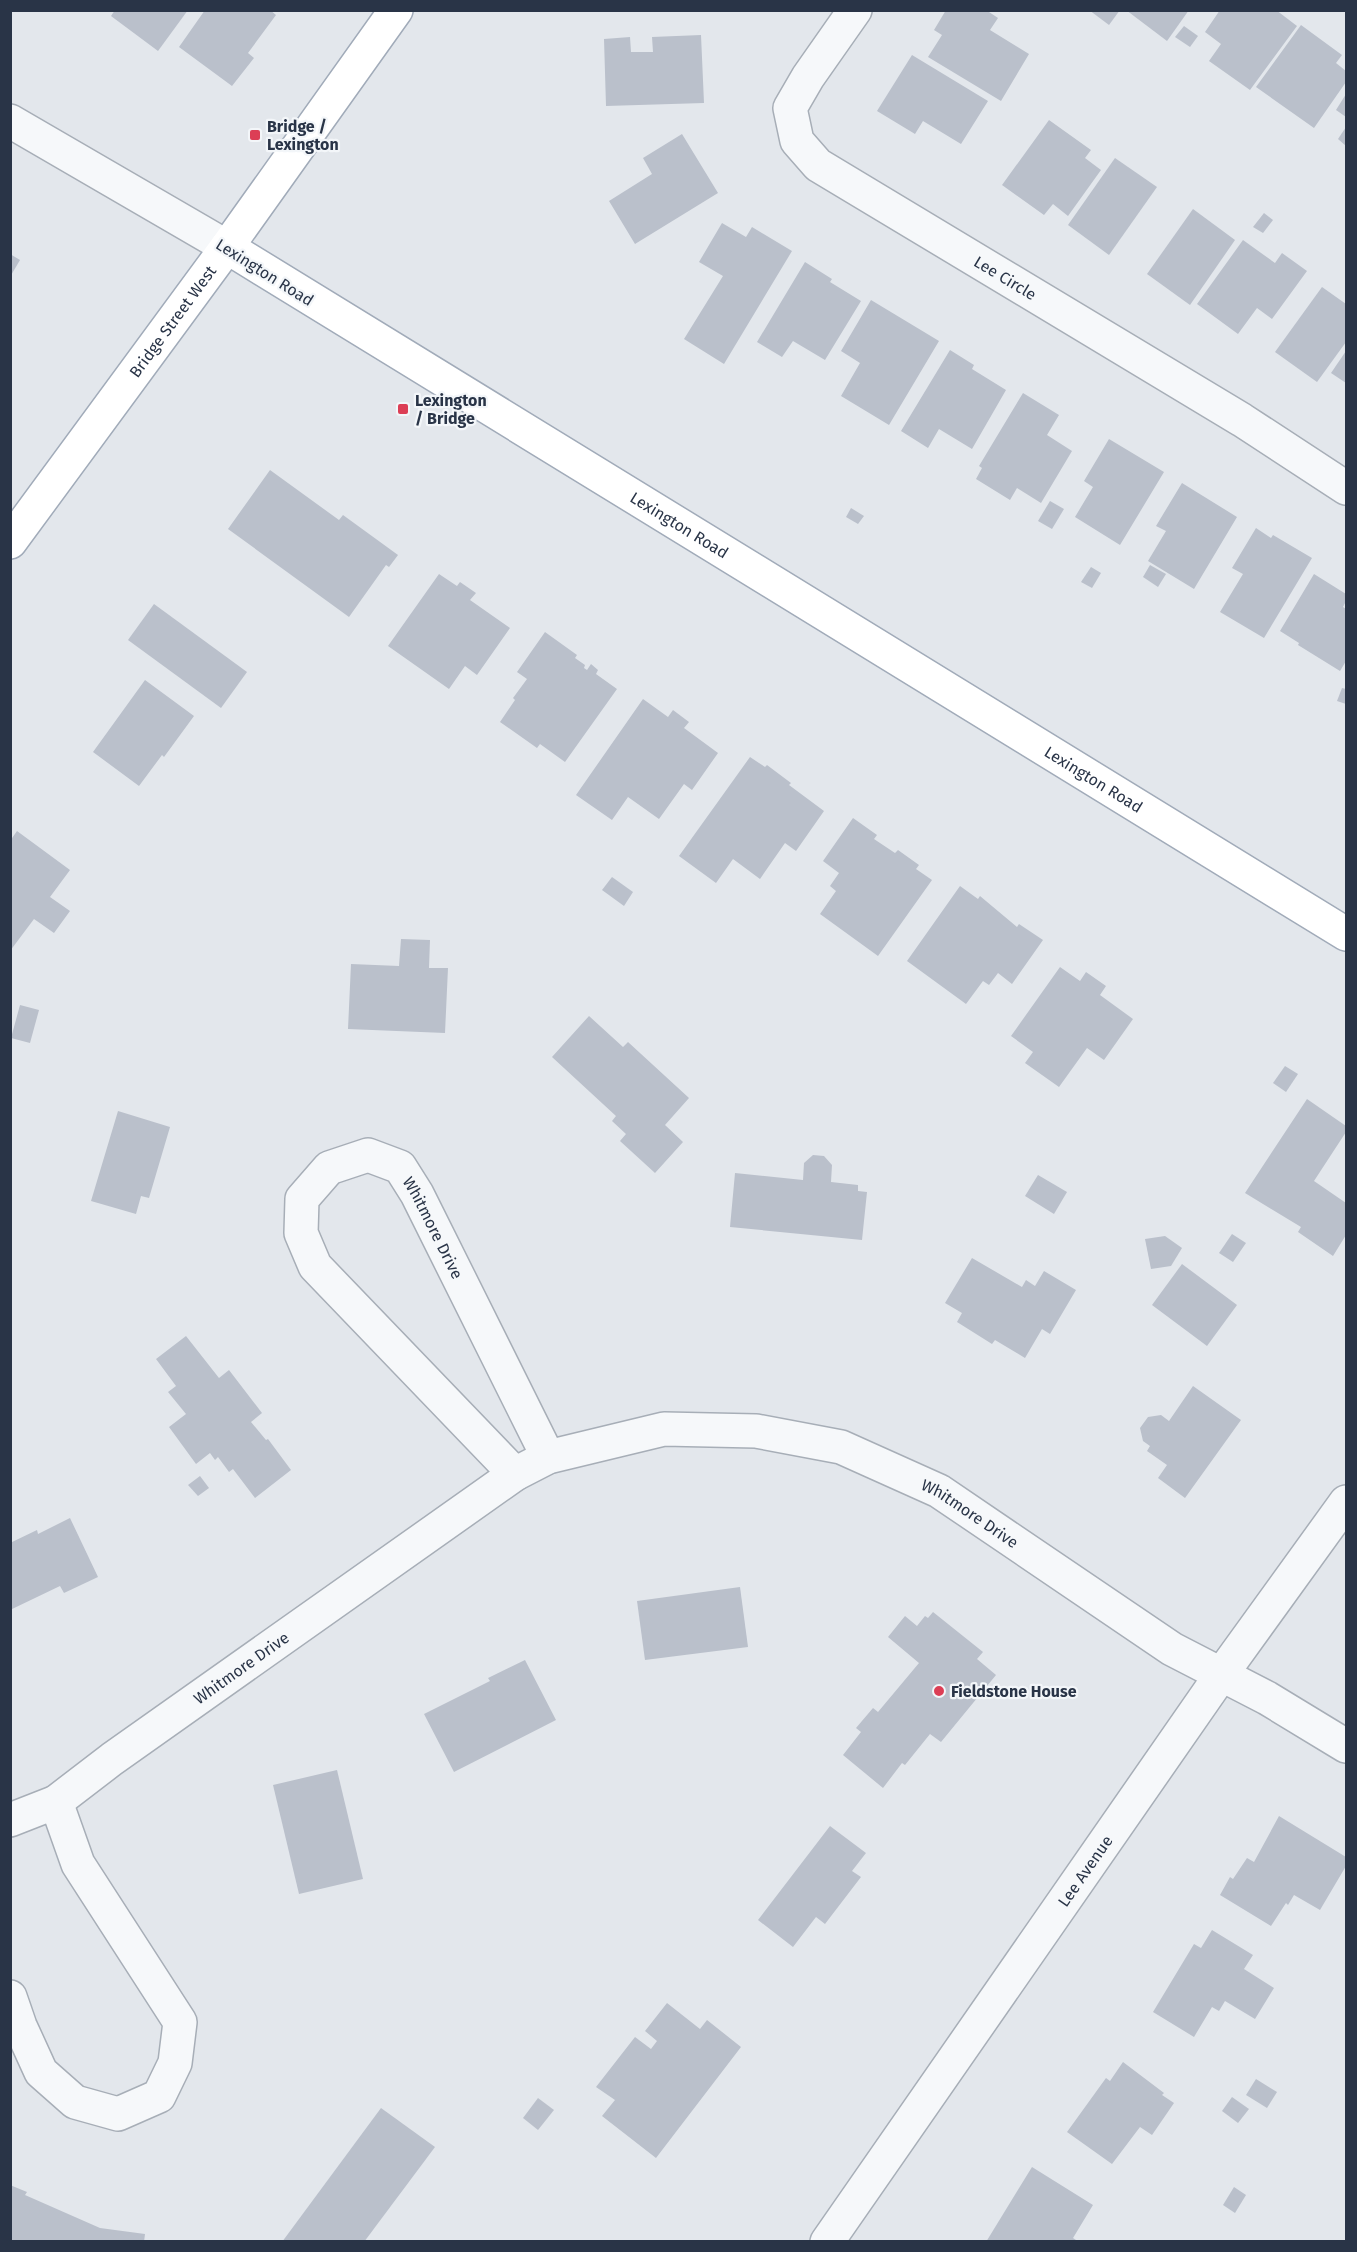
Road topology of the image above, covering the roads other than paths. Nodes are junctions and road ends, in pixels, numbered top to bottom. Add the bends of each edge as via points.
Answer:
1 (396, 10) edge
2 (855, 10) edge
3 (10, 121) edge
4 (226, 247) junction
5 (1347, 488) edge
6 (10, 542) edge
7 (1347, 934) edge
8 (548, 1456) junction
9 (515, 1474) junction
10 (1347, 1502) edge
11 (1221, 1675) junction
12 (1347, 1746) edge
13 (56, 1802) junction
14 (10, 1820) edge
15 (10, 1997) edge
16 (826, 2241) edge

1 - 4 main road, Bridge Street West
2 - 5 street, Lee Circle via 790,108 797,141 818,165 1242,420
3 - 4 street, Lexington Road
4 - 6 main road, Bridge Street West
4 - 7 main road, Lexington Road
8 - 9 street, Whitmore Drive
8 - 9 street, Whitmore Drive via 400,1167 368,1155 329,1168 302,1199 301,1233 315,1266
8 - 11 street, Whitmore Drive via 664,1429 756,1431 841,1447 939,1491 1172,1649
9 - 13 street, Whitmore Drive
10 - 11 street, Lee Avenue
11 - 12 street, Whitmore Drive
11 - 16 street, Lee Avenue
13 - 14 street, Whitmore Drive
13 - 15 street via 78,1864 180,2022 175,2063 159,2096 118,2114 75,2102 41,2072

